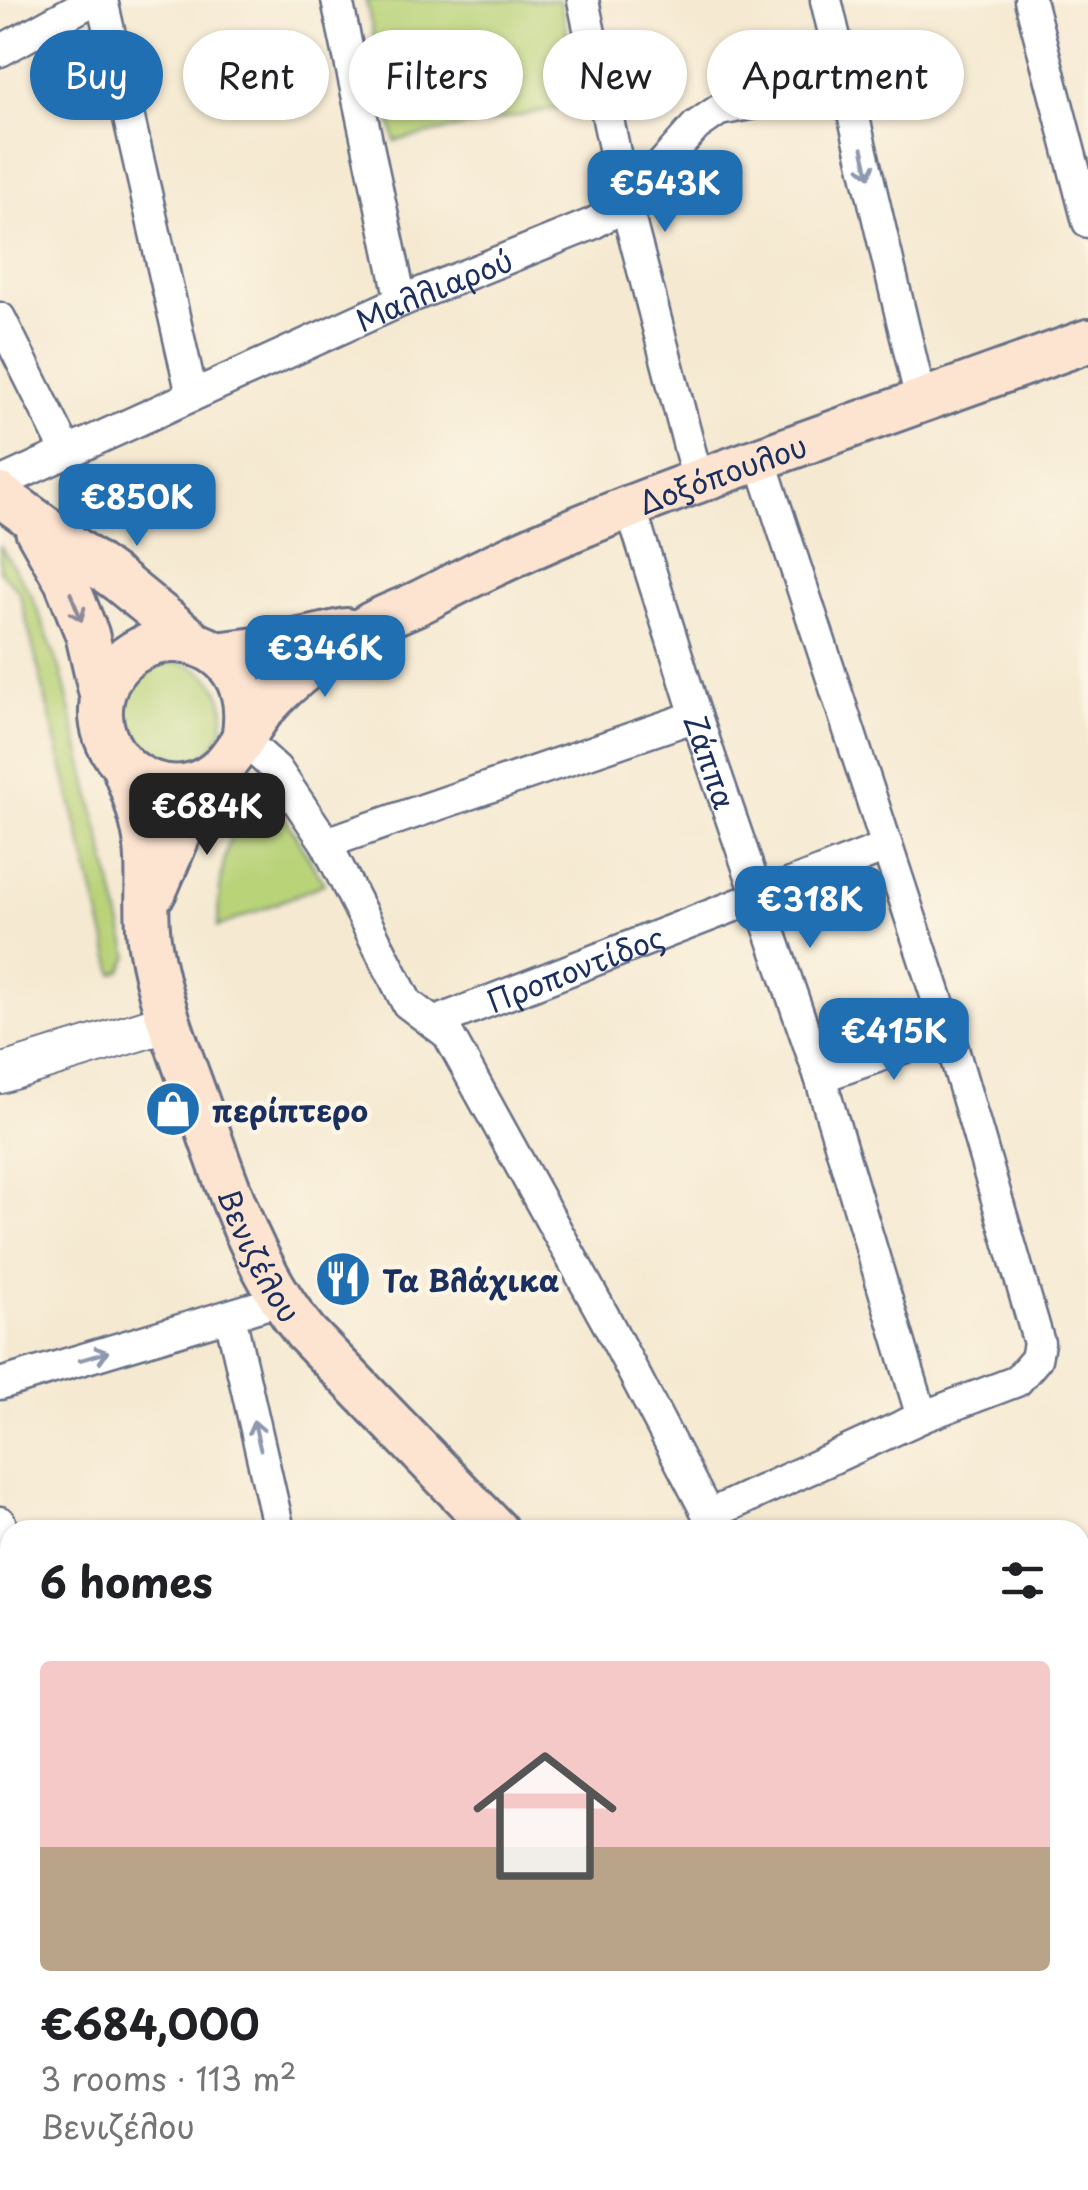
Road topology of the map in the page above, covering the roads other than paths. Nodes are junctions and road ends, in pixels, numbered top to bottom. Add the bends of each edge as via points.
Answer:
1 (93, 0) edge
2 (102, 0) edge
3 (337, 0) edge
4 (583, 0) edge
5 (826, 0) edge
6 (1030, 0) edge
7 (834, 30) edge
8 (0, 51) edge
9 (707, 118) edge
10 (856, 120) edge
11 (626, 205) junction
12 (1088, 222) edge
13 (401, 301) junction
14 (0, 318) edge
15 (1088, 341) edge
16 (192, 395) junction
17 (921, 400) junction
18 (68, 452) junction
19 (760, 459) junction
20 (698, 481) junction
21 (0, 483) edge
22 (630, 506) junction
23 (16, 508) edge
24 (371, 624) junction
25 (205, 648) junction
26 (102, 699) junction
27 (696, 716) junction
28 (242, 739) junction
29 (123, 766) junction
30 (212, 776) junction
31 (326, 843) junction
32 (886, 847) junction
33 (759, 896) junction
34 (148, 911) junction
35 (169, 1022) junction
36 (433, 1023) junction
37 (948, 1032) junction
38 (0, 1074) edge
39 (820, 1077) junction
40 (280, 1300) junction
41 (230, 1316) junction
42 (0, 1384) edge
43 (922, 1417) junction
44 (278, 1520) edge
45 (486, 1520) edge
46 (711, 1520) edge
47 (719, 1520) edge

1 - 8 street
2 - 16 street
3 - 13 street
4 - 11 street
5 - 7 street
6 - 12 street
9 - 11 street, Μαλλιαρού
10 -> 17 street
11 - 13 street, Μαλλιαρού
11 - 20 street
13 - 16 street, Μαλλιαρού
14 - 18 street
15 - 17 main road, Δοξόπουλου
16 - 18 street, Μαλλιαρού
17 - 19 main road, Δοξόπουλου
18 - 21 street, Μαλλιαρού
19 - 20 main road, Δοξόπουλου
19 - 32 street
20 - 22 main road, Δοξόπουλου
22 - 24 main road, Δοξόπουλου
22 - 27 street, Ζάππα
23 - 25 main road
23 -> 26 main road via 66,581
24 - 25 main road via 264,648
24 - 28 main road via 311,664
25 - 26 main road via 171,640 147,646 126,658
25 - 28 main road via 234,671 244,692
26 - 29 main road via 108,746
27 - 31 street
27 - 33 street, Ζάππα
28 - 30 main road
28 - 31 street via 276,769
29 - 30 main road via 166,786
29 - 34 main road, Βενιζέλου via 146,845
30 - 34 main road, Βενιζέλου via 193,802
31 - 36 street via 407,1003
32 - 33 street, Προποντίδος
32 - 37 street
33 - 36 street, Προποντίδος
33 - 39 street, Ζάππα
34 - 35 main road, Βενιζέλου via 152,962
35 - 38 street
35 - 40 main road, Βενιζέλου via 234,1202
36 - 46 street via 448,1034
37 - 39 street
37 - 43 street via 1039,1343 1017,1381
39 - 43 street, Ζάππα
40 - 41 street
40 - 45 main road, Βενιζέλου
42 -> 41 street
44 -> 41 street
43 - 47 street

